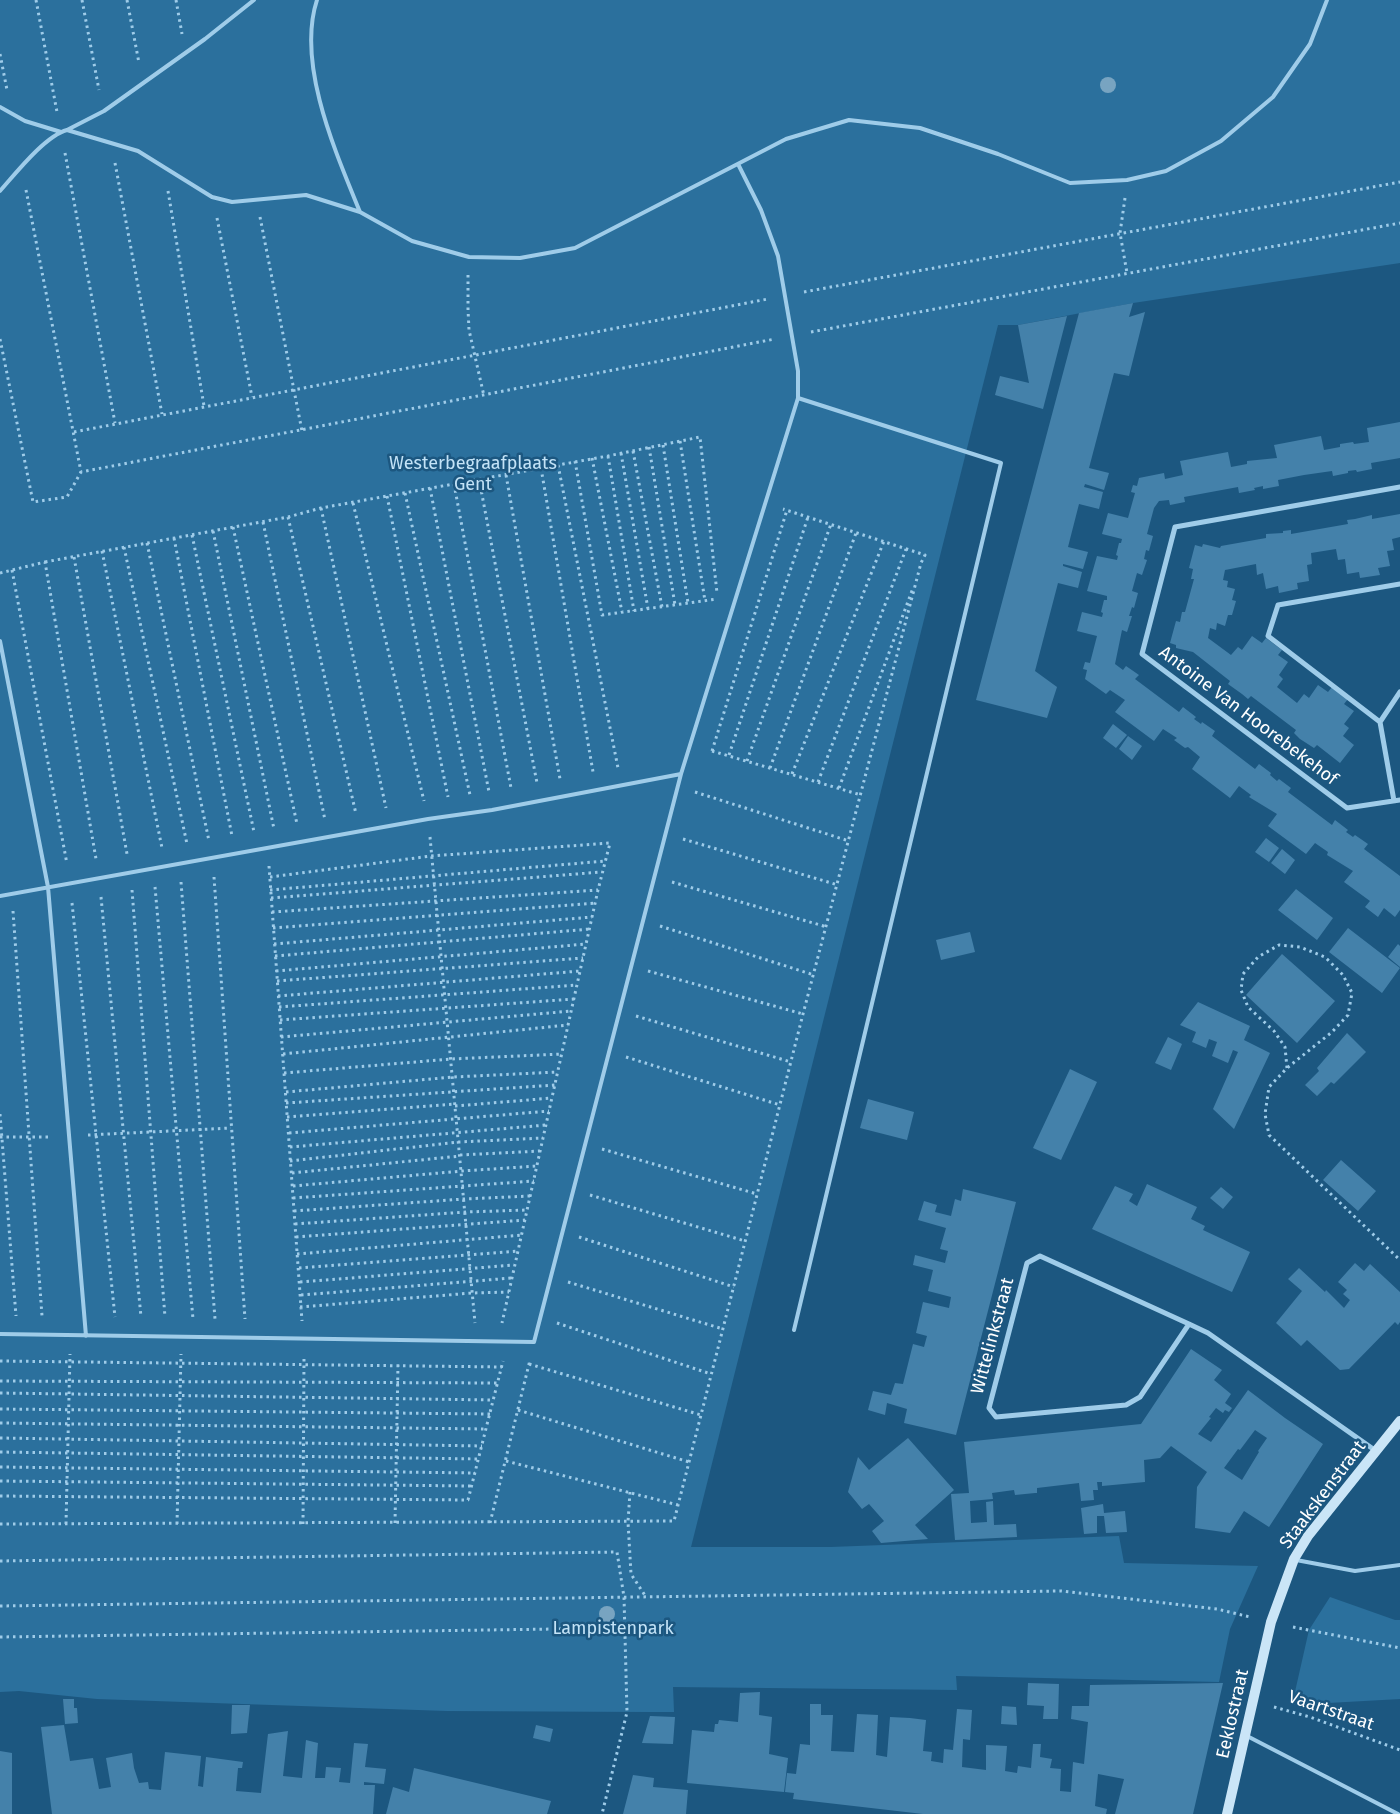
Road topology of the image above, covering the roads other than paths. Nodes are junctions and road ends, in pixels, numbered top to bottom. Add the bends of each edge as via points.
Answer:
1 (254, 0) edge
2 (317, 0) edge
3 (1327, 0) edge
4 (0, 107) edge
5 (67, 130) junction
6 (61, 132) junction
7 (738, 164) junction
8 (0, 191) edge
9 (360, 212) junction
10 (798, 398) junction
11 (1400, 487) edge
12 (1400, 584) edge
13 (0, 641) edge
14 (1400, 692) edge
15 (1380, 722) junction
16 (681, 774) junction
17 (1397, 801) edge
18 (48, 887) junction
19 (0, 896) edge
20 (1189, 1324) junction
21 (794, 1330) dead end
22 (0, 1334) edge
23 (86, 1336) junction
24 (1400, 1421) edge
25 (1376, 1451) junction
26 (1294, 1559) junction
27 (1400, 1564) edge
28 (1271, 1622) joint
29 (1245, 1735) junction
30 (1227, 1814) edge
31 (1398, 1814) edge

1 - 5 lane via 104,111
2 - 9 lane via 312,63 319,100
3 - 7 lane via 1310,44 1273,97 1221,141 1166,171 1127,180 1070,183 920,128 849,120 786,139
4 - 6 lane via 25,120
5 - 6 lane
5 - 9 lane via 138,151 212,198 232,202 306,195
6 - 8 lane via 32,154
7 - 9 lane via 575,248 520,258 469,257 412,241
7 - 10 lane via 762,210 778,256 798,371
10 - 16 lane
10 - 21 lane via 1001,463
11 - 17 street, Antoine Van Hoorebekehof via 1175,527 1142,654 1347,808
12 - 15 street via 1278,605 1268,636
13 - 18 lane
14 - 15 street
15 - 17 street, Antoine Van Hoorebekehof
16 - 18 lane
16 - 23 lane via 534,1342
18 - 19 lane
18 - 23 lane
20 - 20 street, Wittelinkstraat via 1140,1397 1126,1405 996,1417 988,1408 1027,1263 1040,1256
20 - 25 street, Wittelinkstraat via 1208,1333
22 - 23 lane
24 - 25 street, Staakskenstraat
25 - 26 street, Staakskenstraat via 1308,1536
26 - 27 lane via 1355,1571
26 - 28 street, Staakskenstraat
28 - 29 street, Eeklostraat
29 - 30 street, Eeklostraat
29 - 31 lane

